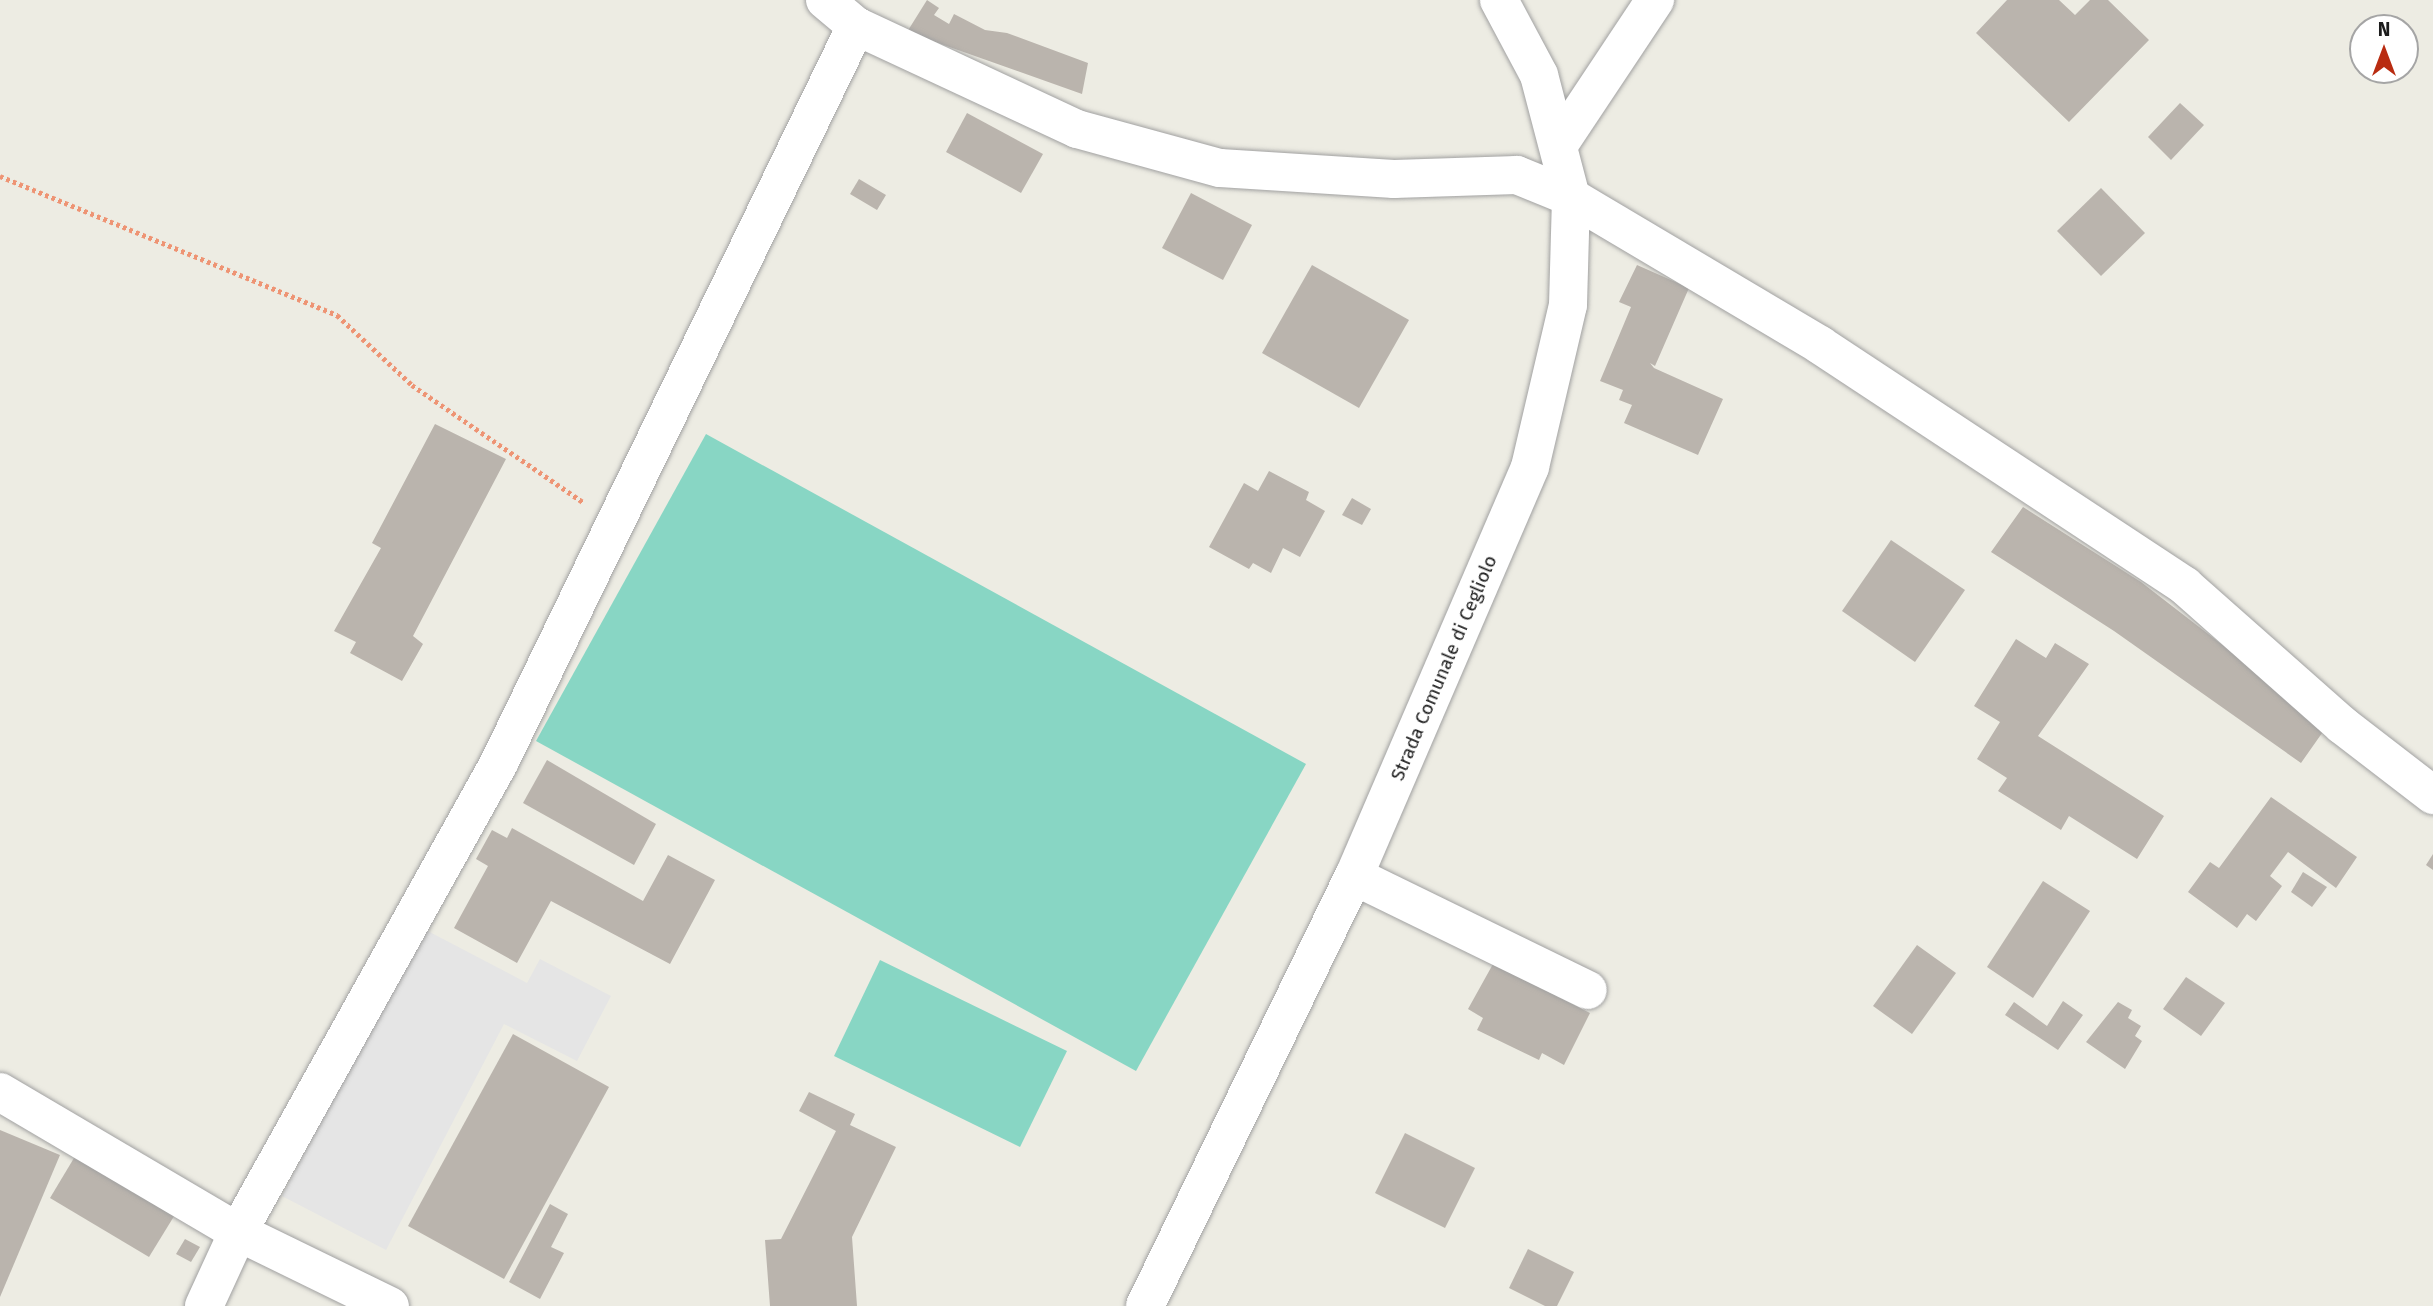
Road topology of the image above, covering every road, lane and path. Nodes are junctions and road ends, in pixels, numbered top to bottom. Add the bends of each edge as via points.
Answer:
1 (825, 0) edge
2 (1499, 0) edge
3 (1655, 0) edge
4 (856, 26) junction
5 (1560, 143) junction
6 (0, 176) edge
7 (1572, 197) junction
8 (618, 525) junction
9 (2433, 795) edge
10 (1354, 876) junction
11 (1588, 990) dead end
12 (0, 1092) edge
13 (238, 1232) junction
14 (204, 1306) edge
15 (390, 1306) edge
16 (1145, 1306) edge

1 - 4 street
2 - 5 street, Strada Comunale di Cegliolo via 1539,75
3 - 5 street
4 - 7 street via 1077,129 1220,169 1394,179 1517,175
4 - 8 street
5 - 7 street, Strada Comunale di Cegliolo
6 - 8 path via 337,315 412,385
7 - 9 street via 1820,345 2185,586 2342,725
7 - 10 street, Strada Comunale di Cegliolo via 1568,305 1530,467
8 - 13 street via 499,763
10 - 11 street
10 - 16 street, Strada Comunale di Cegliolo
12 - 13 street
13 - 14 street
13 - 15 street

